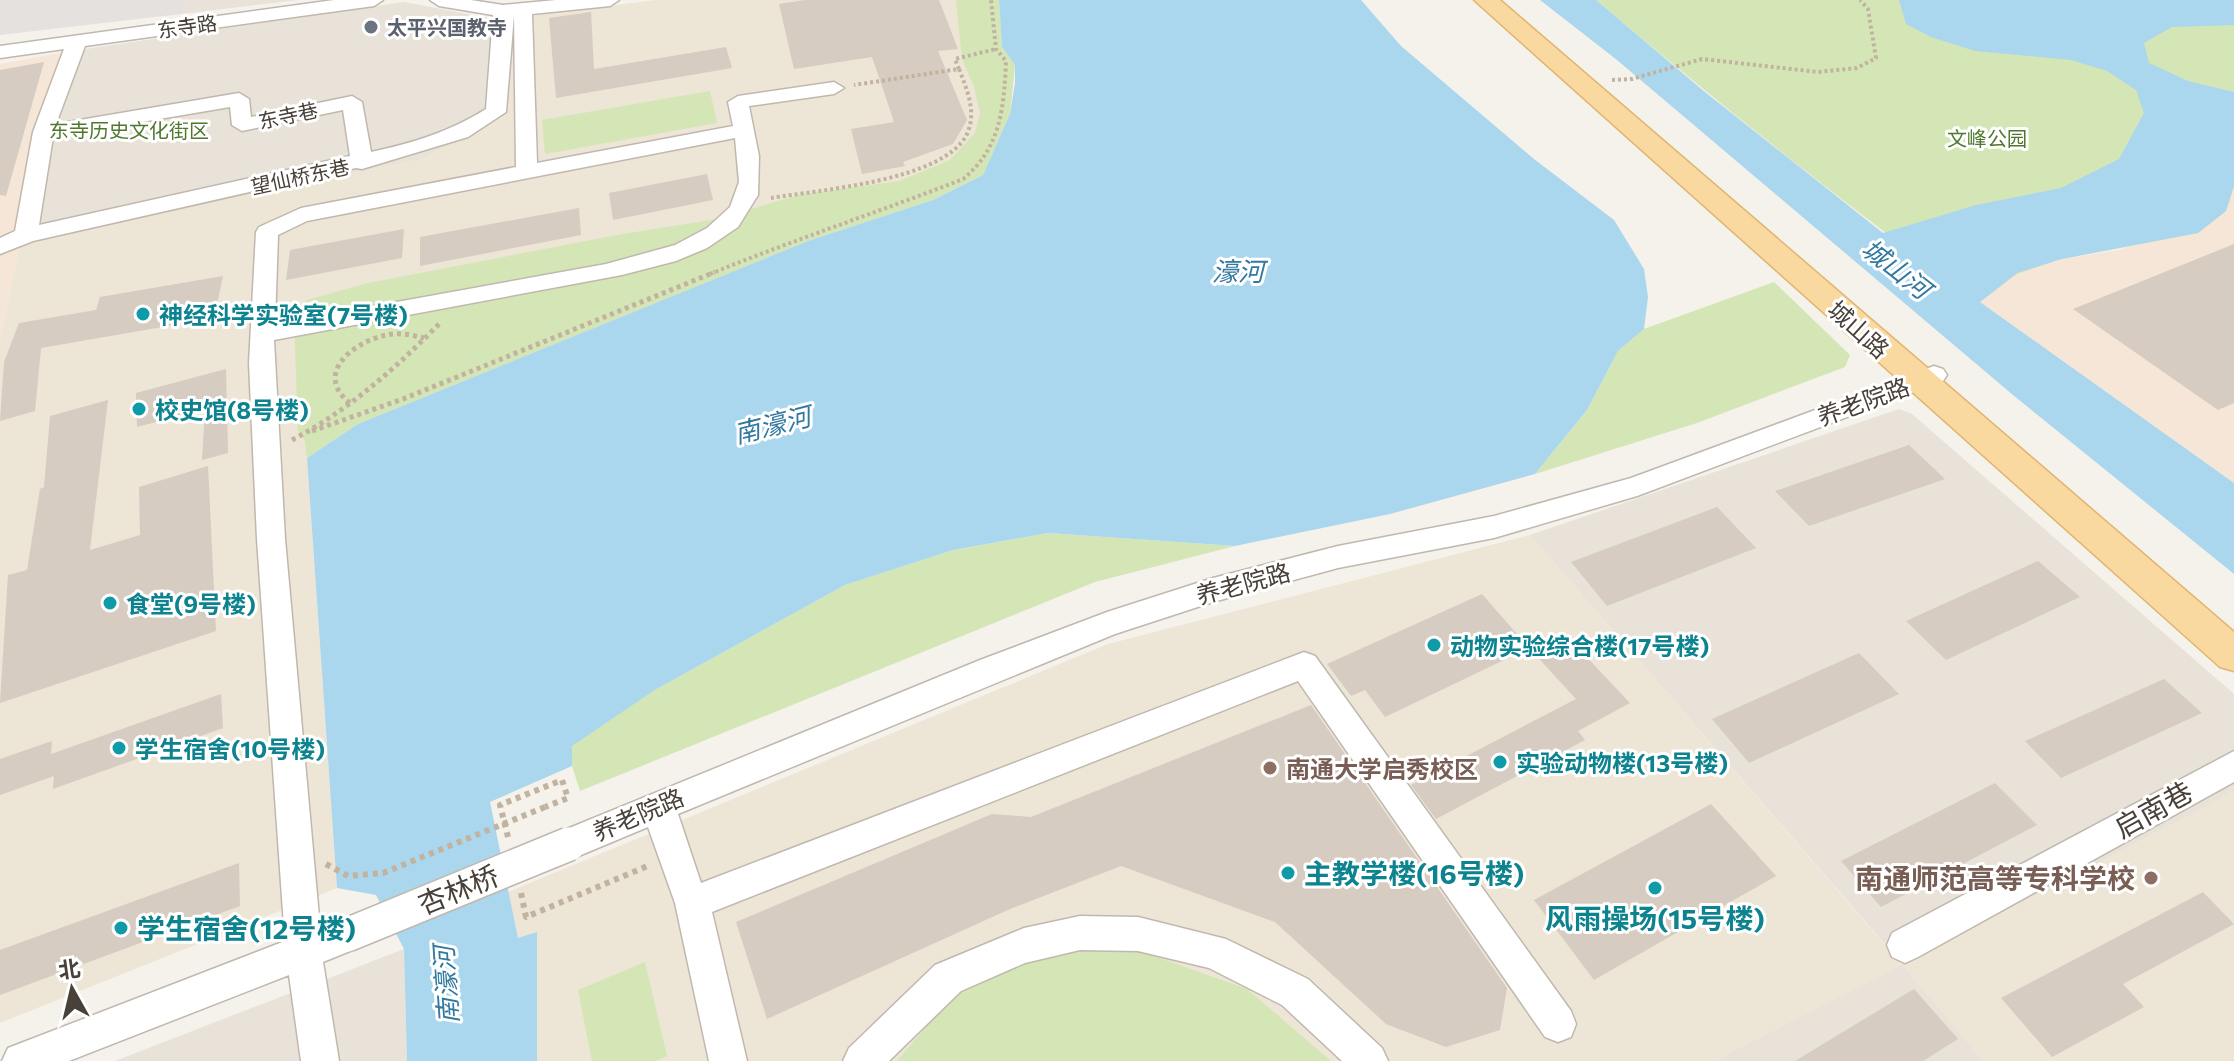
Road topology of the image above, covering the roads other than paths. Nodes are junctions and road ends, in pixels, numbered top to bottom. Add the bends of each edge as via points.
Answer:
1 (374, 0) edge
2 (439, 0) edge
3 (610, 0) edge
4 (1486, 0) edge
5 (1505, 0) edge
6 (513, 10) junction
7 (77, 41) junction
8 (0, 52) edge
9 (834, 88) road end
10 (743, 130) junction
11 (43, 132) junction
12 (362, 163) junction
13 (527, 171) junction
14 (26, 235) junction
15 (0, 247) edge
16 (261, 335) junction
17 (1926, 378) junction
18 (2234, 629) edge
19 (2234, 655) edge
20 (2234, 765) edge
21 (659, 805) junction
22 (569, 844) joint
23 (692, 903) junction
24 (1905, 945) dead end
25 (304, 951) junction
26 (1558, 1024) dead end
27 (21, 1061) edge
28 (320, 1061) edge
29 (728, 1061) edge
30 (862, 1061) edge
31 (1369, 1061) edge

1 - 7 street, 东寺路
2 - 6 street
3 - 6 street
4 - 17 main road, 城山路
5 - 17 main road, 城山路 via 1607,81
6 - 12 street, 望仙桥东巷 via 496,112 461,133
6 - 13 street
7 - 8 street, 东寺路
7 - 11 street
9 - 10 street via 738,102
10 - 13 street
10 - 16 street via 750,186 742,204 713,236 680,251 624,267
11 - 12 street, 东寺巷 via 239,99 242,125 352,102
11 - 14 street
12 - 14 street, 望仙桥东巷
13 - 16 street via 281,223 267,232
14 - 15 street, 望仙桥东巷
16 - 25 street
17 - 18 main road, 城山路
17 - 19 main road, 城山路
17 - 21 street, 养老院路 via 1637,486 1494,527 1338,557 1107,624
20 - 24 street, 启南巷
21 - 22 street, 养老院路
21 - 23 street
22 - 25 street, 杏林桥, bridge
23 - 26 street via 1304,665
23 - 29 street
25 - 27 street
25 - 28 street
30 - 31 street via 948,978 1024,946 1080,933 1138,934 1213,951 1295,992

